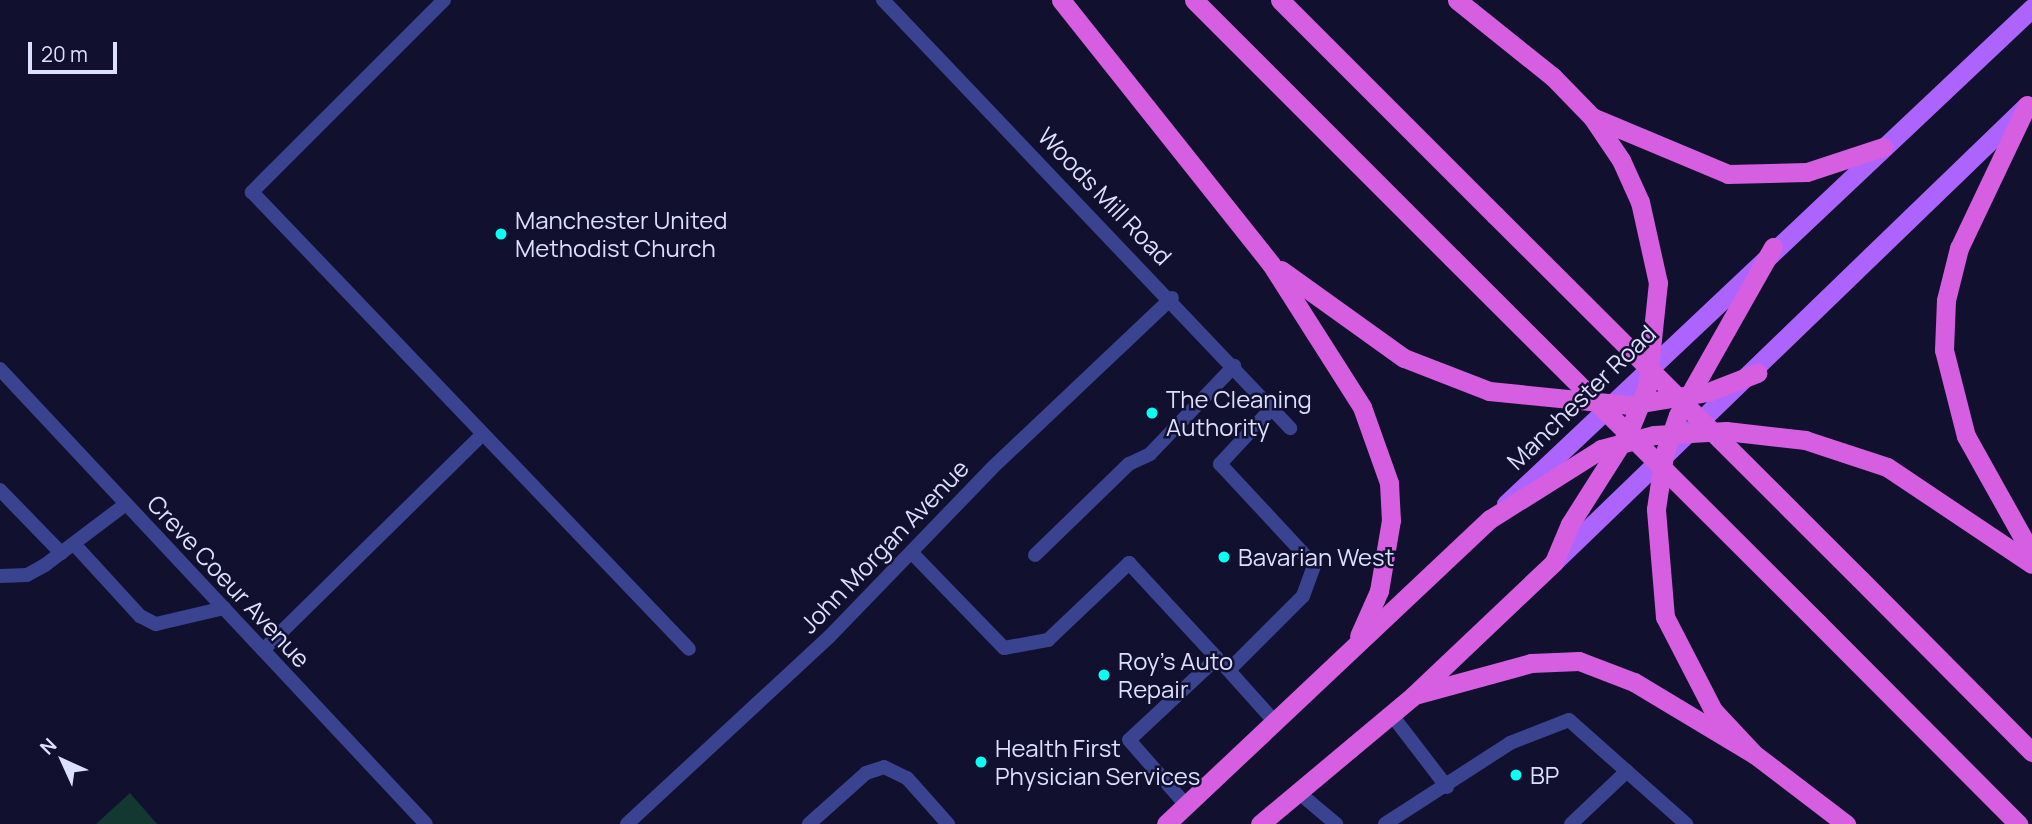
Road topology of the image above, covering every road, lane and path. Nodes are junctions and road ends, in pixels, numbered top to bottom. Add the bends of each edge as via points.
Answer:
1 (443, 0) edge
2 (883, 0) edge
3 (1060, 0) edge
4 (1194, 0) edge
5 (1280, 0) edge
6 (1457, 0) edge
7 (2032, 8) edge
8 (2030, 105) edge
9 (1592, 117) junction
10 (1883, 146) junction
11 (1773, 247) junction
12 (1271, 264) junction
13 (1172, 298) junction
14 (1650, 365) junction
15 (1234, 366) junction
16 (0, 369) edge
17 (1757, 373) junction
18 (1690, 395) junction
19 (1640, 403) junction
20 (1610, 404) junction
21 (1272, 408) junction
22 (1290, 428) dead end
23 (1695, 433) junction
24 (483, 434) junction
25 (1671, 434) junction
26 (1621, 443) junction
27 (1663, 463) junction
28 (0, 490) edge
29 (126, 504) junction
30 (1490, 519) junction
31 (74, 544) junction
32 (61, 553) junction
33 (912, 553) junction
34 (2032, 554) edge
35 (1035, 555) dead end
36 (1554, 562) junction
37 (2032, 564) edge
38 (0, 576) edge
39 (224, 608) junction
40 (1356, 643) junction
41 (689, 649) dead end
42 (263, 650) junction
43 (1217, 658) junction
44 (1229, 670) junction
45 (1413, 695) junction
46 (1391, 715) junction
47 (1274, 721) junction
48 (2032, 752) edge
49 (1754, 754) junction
50 (1627, 771) junction
51 (1447, 787) junction
52 (1298, 792) junction
53 (1186, 805) junction
54 (1388, 823) edge
55 (426, 824) edge
56 (627, 824) edge
57 (809, 824) edge
58 (948, 824) edge
59 (1166, 824) edge
60 (1260, 824) edge
61 (1336, 824) edge
62 (1571, 824) edge
63 (1686, 824) edge
64 (1846, 824) edge
65 (2018, 824) edge

1 - 24 street via 252,192
2 - 13 street, Woods Mill Road
3 - 12 highway
4 - 65 highway, bridge
5 - 48 highway, bridge
6 - 9 highway
7 - 10 main road, Manchester Road
8 - 17 main road
8 - 34 highway via 1959,248 1946,300 1944,351 1966,436
9 - 10 highway via 1728,174 1807,172
9 - 14 highway via 1621,160 1651,245 1658,284
10 - 11 main road, Manchester Road
11 - 14 main road, Manchester Road
11 - 18 highway
12 - 20 highway via 1437,375 1544,401
12 - 40 highway via 1362,407 1389,483 1387,555
13 - 15 street, Woods Mill Road
13 - 33 street, John Morgan Avenue
14 - 19 highway
14 - 20 main road, Manchester Road
15 - 21 street, Woods Mill Road
15 - 35 street via 1150,454 1129,464
16 - 29 street, Creve Coeur Avenue
17 - 18 highway
17 - 23 main road
18 - 19 highway
18 - 25 highway
19 - 20 highway
19 - 26 highway
20 - 30 main road, Manchester Road
21 - 22 street, Woods Mill Road
21 - 44 street via 1220,464 1314,565 1303,596
23 - 25 highway
23 - 27 main road
23 - 37 highway via 1773,434 1887,467
24 - 41 street
24 - 42 street
25 - 26 highway
25 - 27 highway
26 - 30 highway via 1550,477
26 - 36 highway via 1570,524
27 - 36 main road
27 - 49 highway via 1657,559 1665,617 1713,710
28 - 32 street
29 - 31 street
29 - 39 street, Creve Coeur Avenue
30 - 40 highway, Manchester Road
31 - 32 street
31 - 39 street via 140,616 156,624
32 - 38 street via 27,575
33 - 43 street via 1004,648 1048,640 1129,563
33 - 56 street, John Morgan Avenue
36 - 45 highway
39 - 42 street, Creve Coeur Avenue
40 - 47 highway, Manchester Road
42 - 55 street, Creve Coeur Avenue
43 - 44 street
43 - 53 street via 1129,740
44 - 47 street
45 - 46 highway
45 - 49 highway via 1531,663 1579,661 1634,682
46 - 51 street
46 - 52 highway
47 - 53 highway, Manchester Road
49 - 64 highway
50 - 51 street via 1569,720 1510,743
50 - 62 street
50 - 63 street
51 - 54 street
52 - 60 highway
52 - 61 street
53 - 59 highway, Manchester Road
57 - 58 street via 866,773 884,767 906,778

